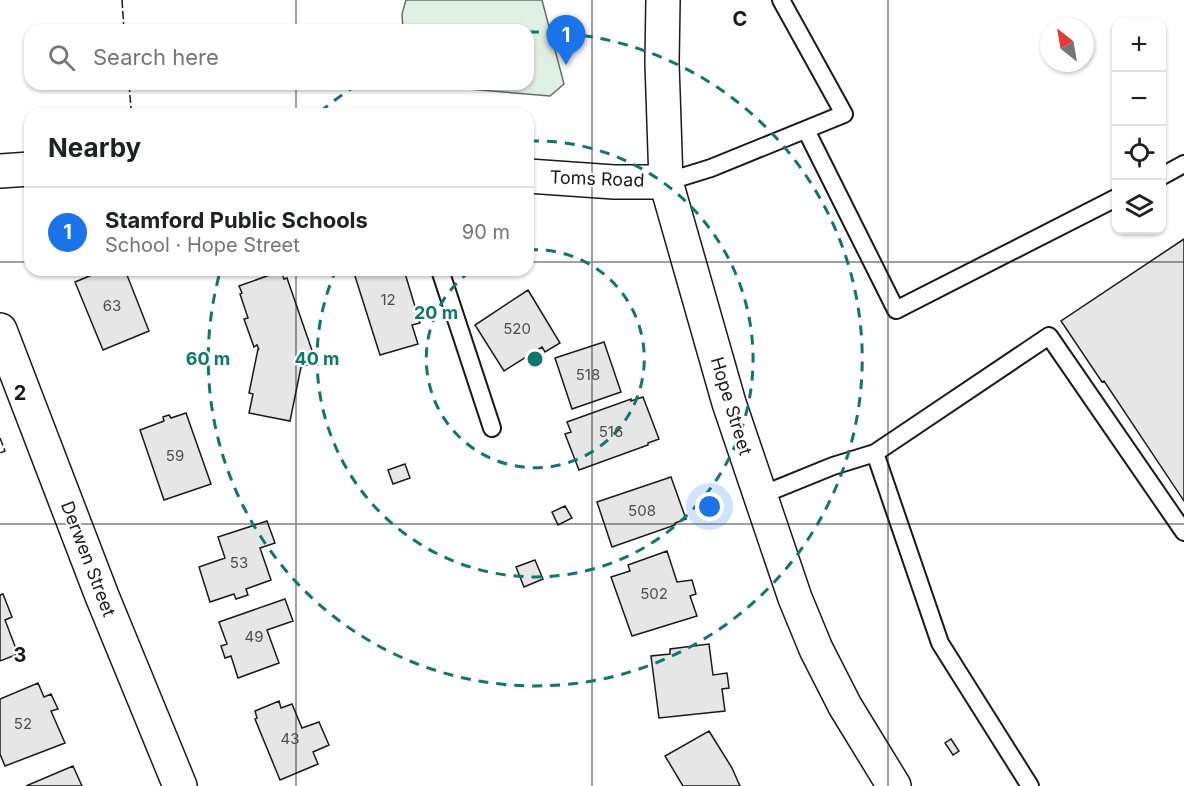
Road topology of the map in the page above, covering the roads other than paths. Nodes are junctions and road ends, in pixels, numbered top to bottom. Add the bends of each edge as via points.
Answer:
1 (663, 0) edge
2 (781, 0) edge
3 (806, 130) junction
4 (1184, 164) edge
5 (24, 169) edge
6 (0, 171) edge
7 (1166, 173) edge
8 (534, 176) edge
9 (666, 182) junction
10 (1112, 200) edge
11 (442, 276) edge
12 (0, 330) edge
13 (492, 428) dead end
14 (875, 453) junction
15 (759, 496) junction
16 (1184, 532) edge
17 (180, 786) edge
18 (894, 786) edge
19 (1030, 786) edge

1 - 9 main road, Hope Street
2 - 3 lane via 844,114
3 - 9 lane
3 - 10 lane via 896,310
4 - 7 lane
5 - 6 main road
8 - 9 main road, Toms Road
9 - 15 main road, Hope Street
11 - 13 lane
12 - 17 main road, Derwen Street
14 - 15 lane
14 - 16 lane via 1049,336
14 - 19 lane via 940,643
15 - 18 main road, Hope Street via 816,650

